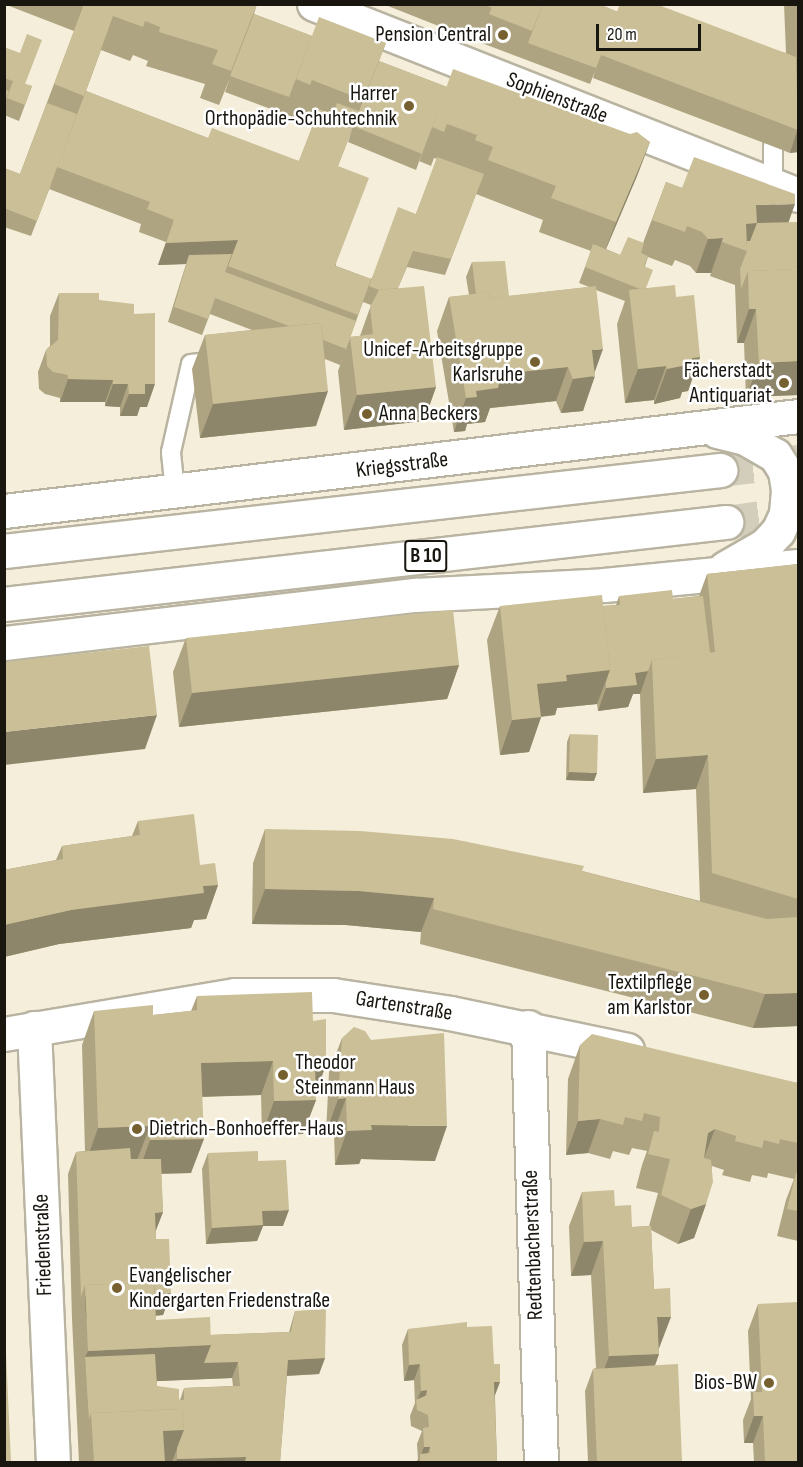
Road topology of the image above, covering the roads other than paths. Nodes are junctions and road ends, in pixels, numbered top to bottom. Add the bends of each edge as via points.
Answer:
1 (314, 4) edge
2 (773, 146) edge
3 (786, 189) edge
4 (221, 361) edge
5 (798, 416) edge
6 (709, 429) junction
7 (720, 470) tunnel mouth
8 (175, 491) junction
9 (4, 511) edge
10 (726, 522) tunnel mouth
11 (4, 551) edge
12 (798, 566) edge
13 (718, 572) junction
14 (4, 604) edge
15 (4, 643) edge
16 (528, 1027) junction
17 (19, 1031) edge
18 (655, 1056) edge
19 (52, 1462) edge
20 (541, 1462) edge

1 - 3 main road, Sophienstraße
2 - 3 lane
4 - 8 lane via 191,364 171,452
5 - 6 main road, Kriegsstraße
6 - 8 main road, Kriegsstraße
6 - 13 main road via 745,438 775,455 785,471 788,490 786,514 765,545
7 - 11 main road, B 10
8 - 9 main road, Kriegsstraße
10 - 14 main road, B 10
12 - 13 main road
13 - 15 main road via 604,585 415,595
16 - 17 main road, Gartenstraße via 333,995 269,994 213,998
16 - 18 main road, Gartenstraße
16 - 20 main road, Redtenbacherstraße
17 - 19 main road, Friedenstraße

